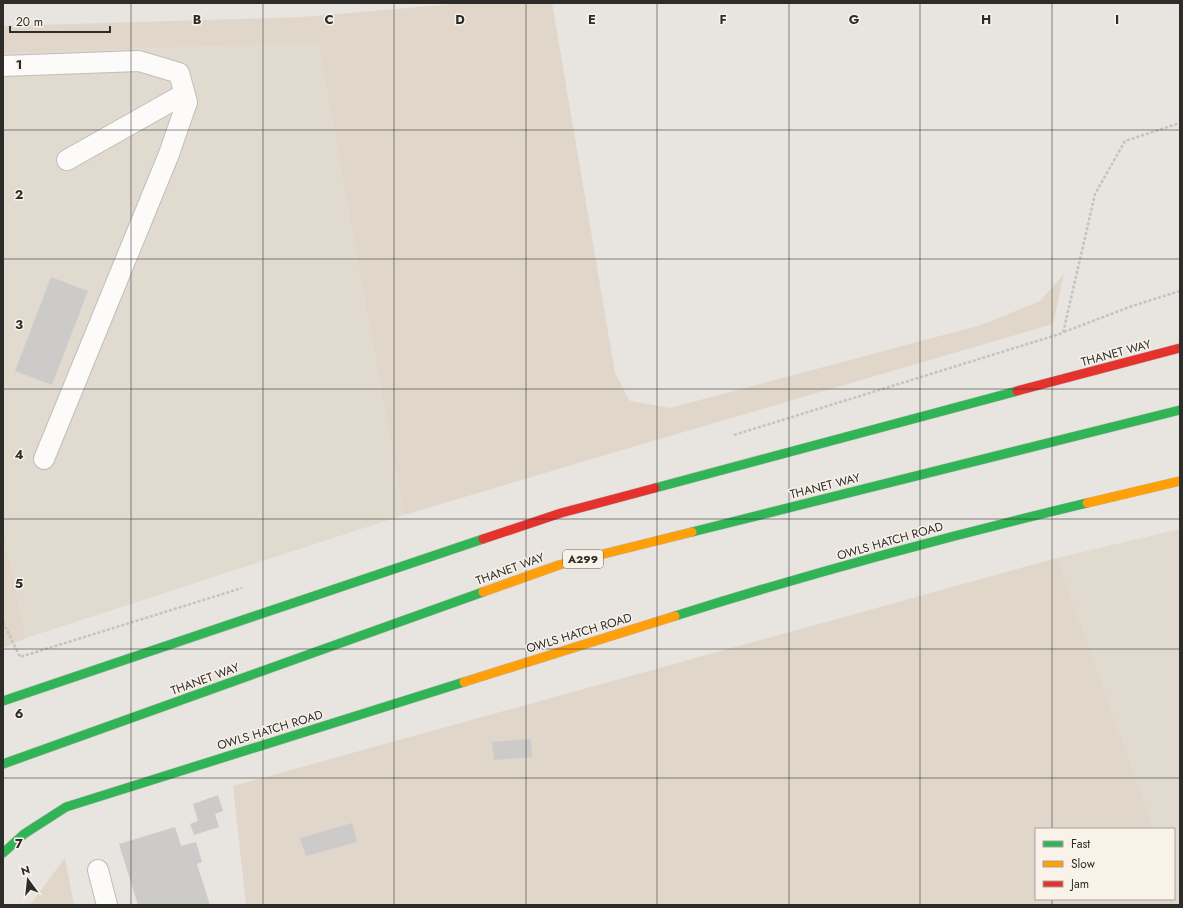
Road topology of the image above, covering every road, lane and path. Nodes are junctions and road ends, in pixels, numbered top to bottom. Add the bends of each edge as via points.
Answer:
1 (3, 66) edge
2 (184, 94) junction
3 (1180, 122) edge
4 (67, 160) dead end
5 (1180, 291) edge
6 (1064, 333) junction
7 (1180, 348) edge
8 (1180, 410) edge
9 (729, 436) dead end
10 (44, 458) dead end
11 (1180, 482) edge
12 (244, 587) dead end
13 (3, 622) edge
14 (3, 701) edge
15 (3, 764) edge
16 (3, 853) edge
17 (98, 870) dead end
18 (106, 905) edge

1 - 2 lane via 139,61 179,73
2 - 4 lane
2 - 10 lane via 187,102 169,154
3 - 6 path via 1125,141 1095,194
5 - 6 path via 1132,306
6 - 9 path
7 - 14 main road, THANET WAY via 561,513
8 - 15 main road, THANET WAY / A299 via 559,565
11 - 16 main road, OWLS HATCH ROAD via 987,527 731,598 66,806 24,834
12 - 13 path via 20,657
17 - 18 lane

